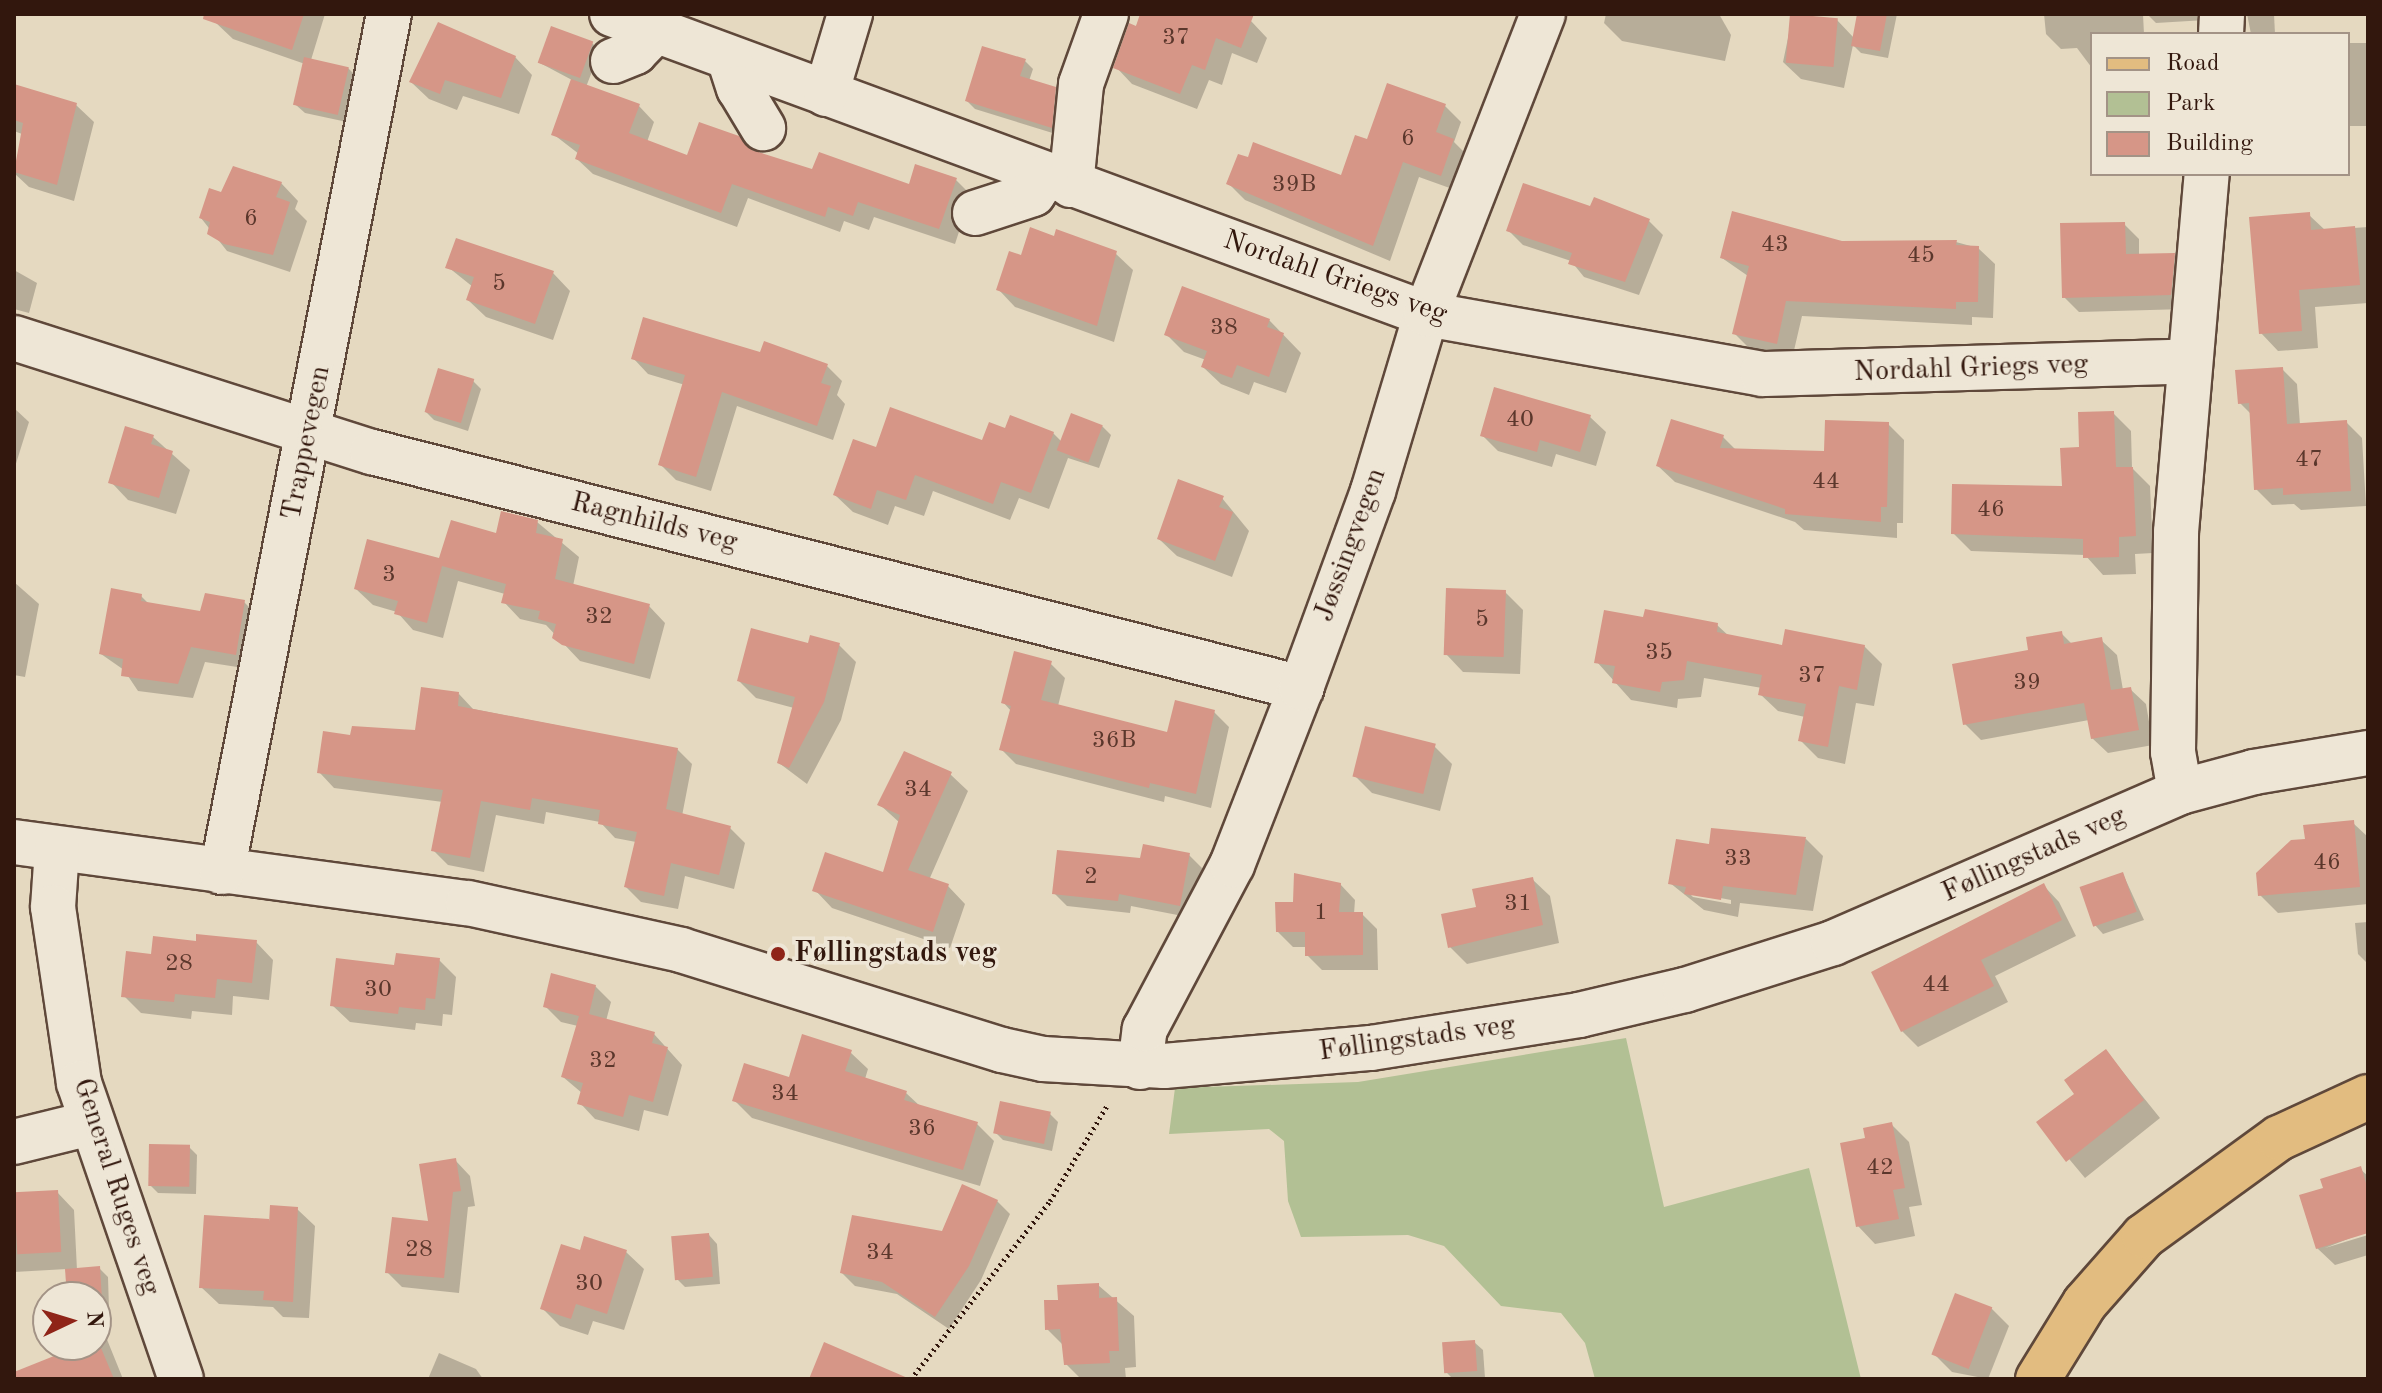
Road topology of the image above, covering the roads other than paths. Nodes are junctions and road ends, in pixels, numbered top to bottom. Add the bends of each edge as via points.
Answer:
1 (389, 14) edge
2 (850, 14) edge
3 (1106, 14) edge
4 (1543, 14) edge
5 (644, 22) edge
6 (729, 58) junction
7 (613, 61) dead end
8 (826, 94) junction
9 (763, 128) dead end
10 (2207, 176) edge
11 (1058, 181) junction
12 (975, 213) dead end
13 (1426, 314) junction
14 (14, 338) edge
15 (2189, 361) junction
16 (310, 432) junction
17 (1301, 688) junction
18 (2368, 753) edge
19 (2180, 792) junction
20 (14, 842) edge
21 (57, 849) junction
22 (222, 872) junction
23 (1140, 1067) junction
24 (2368, 1097) edge
25 (91, 1123) junction
26 (14, 1142) edge
27 (181, 1379) edge
28 (2038, 1379) edge

1 - 16 street, Trappevegen
2 - 8 street
3 - 11 street via 1081,84
4 - 13 street, Jøssingvegen
5 - 6 street, Nordahl Griegs veg
5 - 7 street via 635,52
6 - 8 street, Nordahl Griegs veg
6 - 9 street via 739,88
8 - 11 street, Nordahl Griegs veg
10 - 15 street
11 - 12 street
11 - 13 street, Nordahl Griegs veg
13 - 15 street, Nordahl Griegs veg via 1762,374
13 - 17 street, Jøssingvegen via 1373,491
14 - 16 street, Ragnhilds veg
15 - 19 street via 2176,532 2173,752
16 - 17 street, Ragnhilds veg
16 - 22 street, Trappevegen
17 - 23 street, Jøssingvegen via 1232,865 1145,1029
18 - 19 street, Føllingstads veg via 2254,772
19 - 23 street, Føllingstads veg via 1833,943 1685,990 1579,1015 1371,1048
20 - 21 street, Føllingstads veg
21 - 22 street, Føllingstads veg
21 - 25 street, General Ruges veg via 53,907 79,1083
22 - 23 street, Føllingstads veg via 529,916 748,968 1002,1050
24 - 28 main road via 2279,1138 2144,1236 2085,1303
25 - 26 street
25 - 27 street, General Ruges veg

